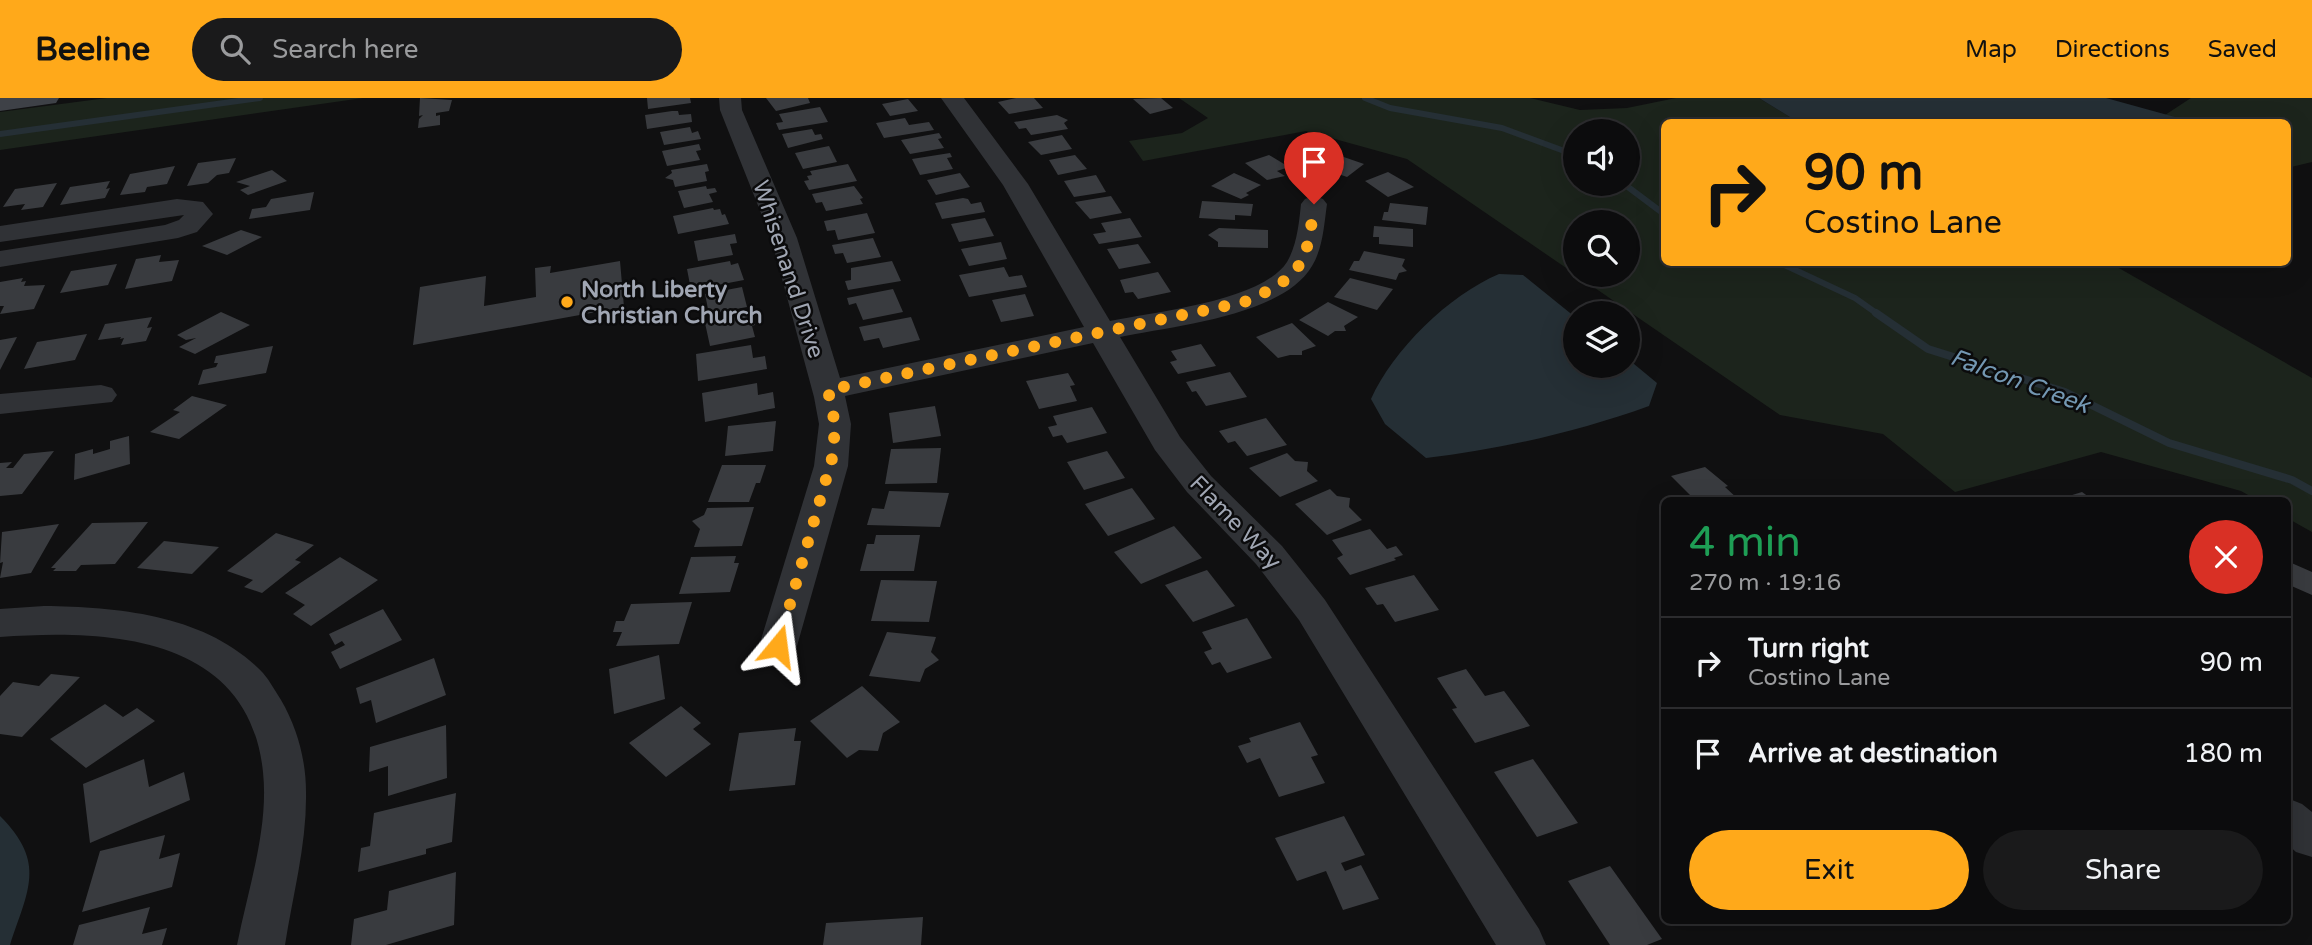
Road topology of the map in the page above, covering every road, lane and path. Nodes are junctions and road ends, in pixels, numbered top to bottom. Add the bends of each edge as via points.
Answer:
1 (47, 98) edge
2 (730, 98) edge
3 (952, 98) edge
4 (0, 104) edge
5 (1314, 204) dead end
6 (0, 234) edge
7 (0, 259) edge
8 (1103, 333) junction
9 (828, 390) junction
10 (101, 396) dead end
11 (0, 404) edge
12 (0, 623) edge
13 (778, 646) dead end
14 (2291, 820) edge
15 (2312, 838) edge
16 (261, 945) edge
17 (1521, 945) edge

1 - 4 street
2 - 9 street, Whisenand Drive via 784,239
3 - 8 street, Flame Way via 1015,184
5 - 8 street via 1304,259 1269,291 1225,308
6 - 7 street via 177,207 194,207 200,214 188,226 169,232
8 - 9 street
8 - 17 street, Flame Way via 1178,460 1269,555 1312,610
9 - 13 street, Whisenand Drive via 835,424 833,455
10 - 11 street
12 - 16 street via 98,620 160,631 220,657 256,692 267,709 284,771 284,807
14 - 15 street

